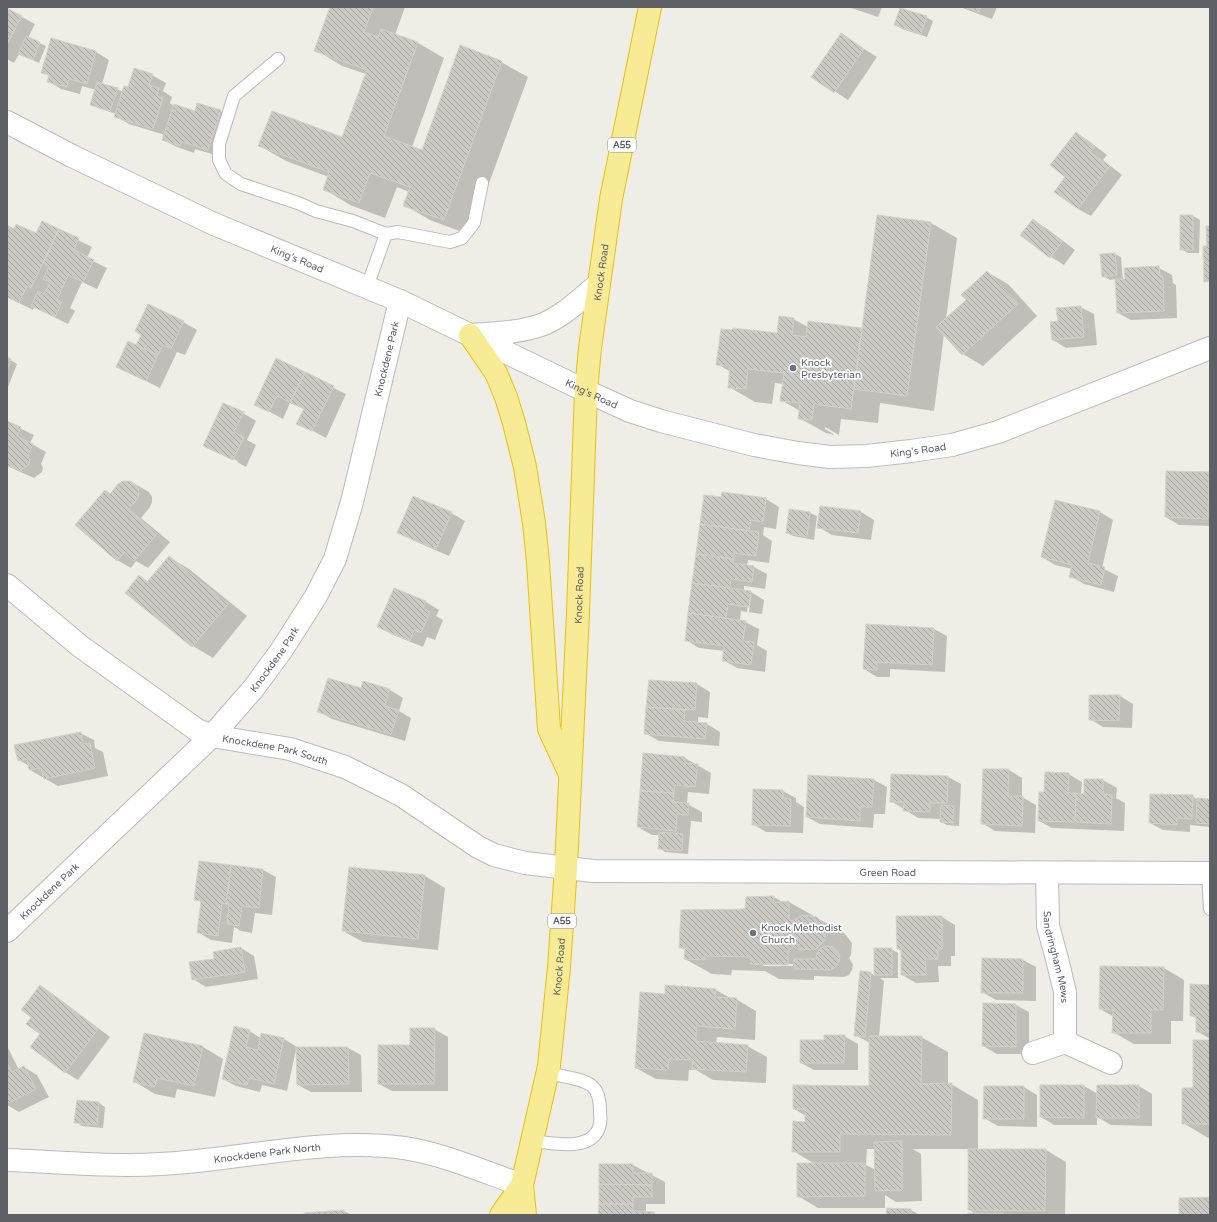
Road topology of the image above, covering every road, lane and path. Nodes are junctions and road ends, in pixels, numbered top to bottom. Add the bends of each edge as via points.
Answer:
1 (650, 7) edge
2 (278, 58) dead end
3 (7, 122) edge
4 (482, 183) dead end
5 (386, 234) junction
6 (598, 284) junction
7 (367, 287) junction
8 (400, 301) junction
9 (470, 335) junction
10 (1210, 348) edge
11 (586, 391) junction
12 (7, 585) edge
13 (212, 736) junction
14 (571, 775) junction
15 (566, 867) junction
16 (1047, 873) junction
17 (1209, 873) edge
18 (1210, 909) edge
19 (7, 931) edge
20 (1065, 1042) junction
21 (1033, 1053) dead end
22 (1111, 1063) dead end
23 (548, 1073) junction
24 (533, 1142) junction
25 (7, 1160) edge
26 (522, 1184) junction
27 (501, 1215) edge
28 (526, 1215) edge

1 - 6 highway, Knock Road / A55 via 611,198
2 - 5 lane via 234,96 219,144 219,160 226,174 241,184
3 - 7 street, King's Road via 214,224
4 - 5 lane via 474,224 462,238 450,242 398,232
5 - 7 lane
6 - 9 street via 564,312 542,325
6 - 11 highway, Knock Road / A55
7 - 8 street, King's Road
8 - 9 street, King's Road
8 - 13 street, Knockdene Park via 352,502 335,558 316,596 281,651 253,689
9 - 11 street, King's Road
9 - 14 highway via 496,373 506,397 523,460 538,562 549,729
10 - 11 street, King's Road via 998,432 952,445 867,456 830,457 754,445 661,421 630,411
11 - 14 highway, Knock Road / A55
12 - 13 street, Knockdene Park South via 80,646 197,730
13 - 15 street, Knockdene Park South via 290,749 345,767 401,795 494,854 525,863
13 - 19 street, Knockdene Park
14 - 15 highway, Knock Road / A55
15 - 16 street, Green Road via 593,871
15 - 23 highway, Knock Road / A55
16 - 17 street, Green Road
16 - 20 street, Sandringham Mews via 1048,926 1065,992
17 - 18 lane
20 - 21 street
20 - 22 street
23 - 24 highway, Knock Road / A55
23 - 24 lane via 584,1081 592,1086 597,1092 600,1104 600,1124 590,1140 580,1144
24 - 26 highway, Knock Road / A55
25 - 26 street, Knockdene Park North via 161,1164 317,1147 369,1145 405,1148 440,1156
26 - 27 highway, Knock Road / A55
26 - 28 highway, Knock Road / A55

